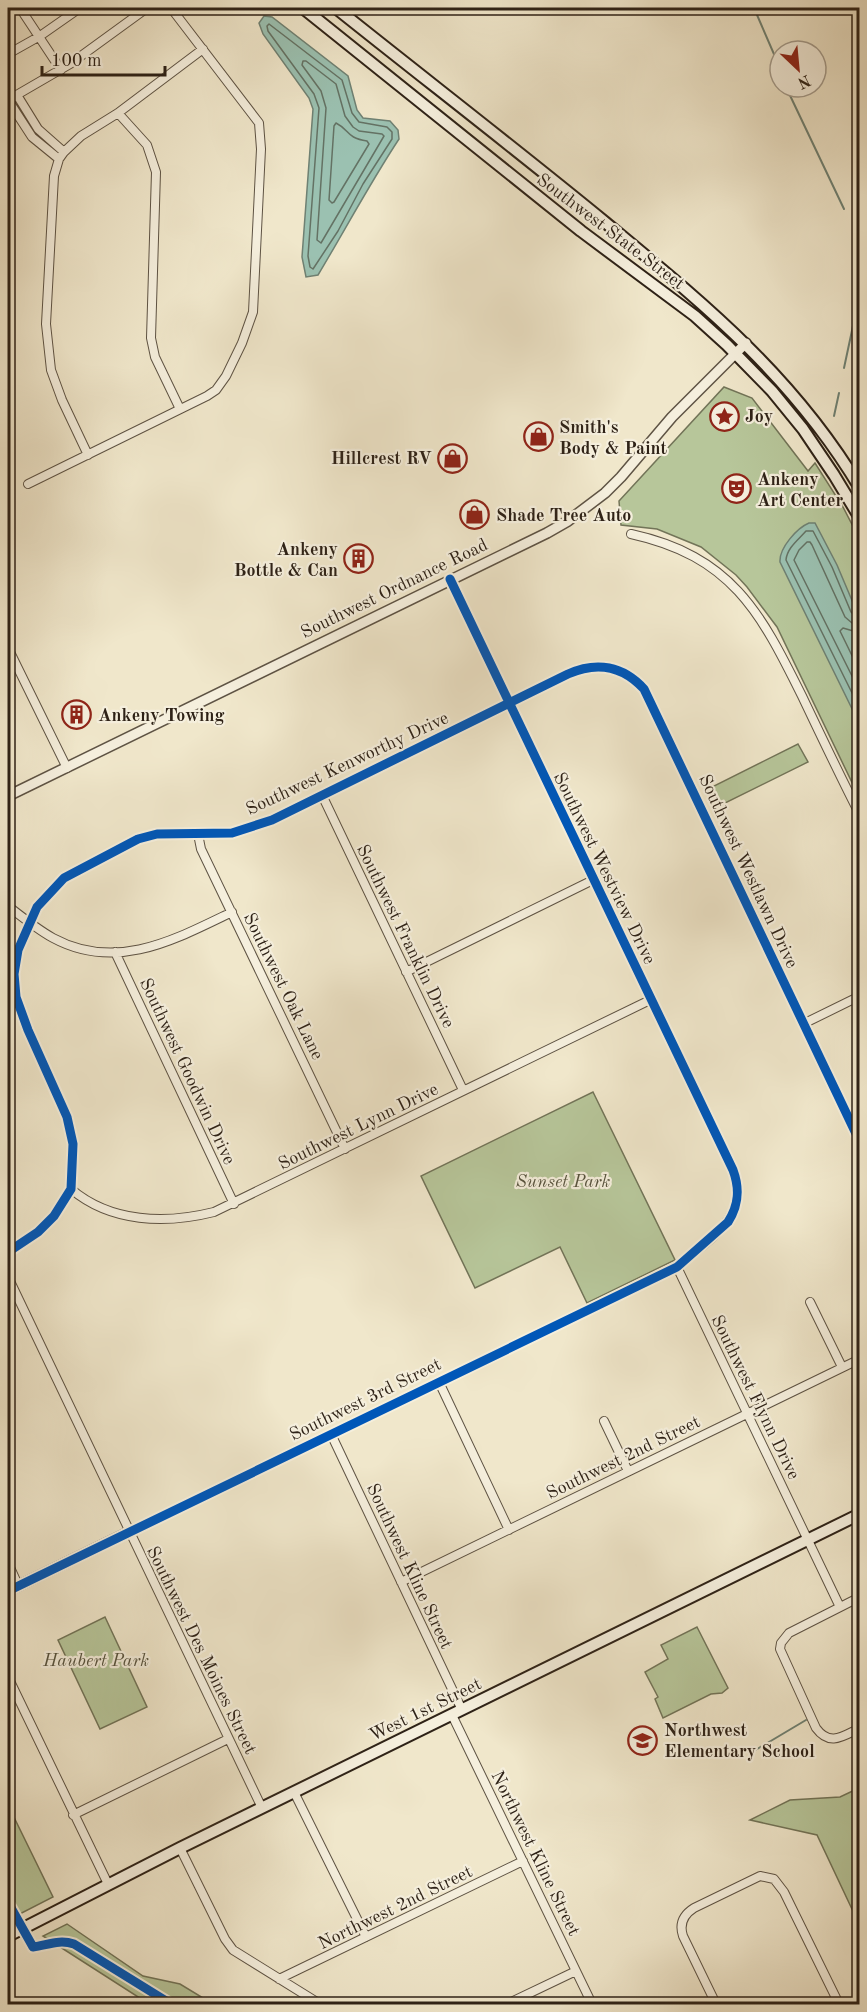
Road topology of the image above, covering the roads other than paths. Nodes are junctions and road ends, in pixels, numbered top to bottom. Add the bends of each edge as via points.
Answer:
1 (20, 8) edge
2 (79, 8) edge
3 (147, 8) edge
4 (171, 8) edge
5 (303, 8) edge
6 (336, 8) edge
7 (40, 36) junction
8 (202, 49) junction
9 (8, 54) edge
10 (61, 70) junction
11 (17, 95) junction
12 (8, 100) edge
13 (118, 113) junction
14 (62, 156) junction
15 (746, 343) junction
16 (735, 353) junction
17 (180, 409) junction
18 (88, 455) junction
19 (28, 484) dead end
20 (860, 488) edge
21 (860, 518) edge
22 (631, 534) dead end
23 (450, 579) junction
24 (8, 648) edge
25 (568, 674) joint
26 (509, 703) junction
27 (67, 768) junction
28 (322, 795) junction
29 (8, 796) edge
30 (860, 815) edge
31 (198, 834) junction
32 (593, 880) junction
33 (8, 906) edge
34 (232, 912) junction
35 (29, 922) junction
36 (115, 952) junction
37 (406, 972) junction
38 (860, 996) edge
39 (650, 1000) junction
40 (803, 1024) junction
41 (464, 1090) junction
42 (860, 1143) edge
43 (345, 1149) junction
44 (71, 1189) junction
45 (234, 1203) junction
46 (728, 1222) joint
47 (8, 1252) edge
48 (677, 1267) junction
49 (8, 1277) edge
50 (810, 1302) dead end
51 (860, 1359) edge
52 (842, 1367) junction
53 (439, 1382) junction
54 (746, 1413) junction
55 (604, 1421) dead end
56 (331, 1434) junction
57 (628, 1471) junction
58 (860, 1514) edge
59 (509, 1530) junction
60 (129, 1532) junction
61 (808, 1540) junction
62 (8, 1563) edge
63 (401, 1582) junction
64 (18, 1585) junction
65 (8, 1591) edge
66 (860, 1597) edge
67 (840, 1607) junction
68 (8, 1677) edge
69 (457, 1712) junction
70 (860, 1728) edge
71 (228, 1739) junction
72 (294, 1792) junction
73 (262, 1808) junction
74 (73, 1815) junction
75 (180, 1848) junction
76 (523, 1861) junction
77 (108, 1884) junction
78 (8, 1936) edge
79 (366, 1937) junction
80 (576, 1971) junction
81 (279, 1979) junction
82 (320, 2004) edge
83 (507, 2004) edge
84 (592, 2004) edge
85 (716, 2004) edge
86 (839, 2004) edge

1 - 7 street
2 - 7 street
3 - 10 street
4 - 8 street
5 - 16 main road, Southwest State Street via 581,231 687,310
6 - 15 main road, Southwest State Street via 586,207
7 - 9 street
7 - 10 street
8 - 13 street
8 - 17 street via 260,123 253,312 242,343 216,390
10 - 11 street
11 - 12 street
11 - 14 street via 38,129
12 - 14 street via 32,137
13 - 14 street via 81,136
13 - 17 street via 147,145 156,172 151,338 155,357
14 - 18 street via 54,177 46,324 51,370
15 - 16 street, Southwest Ordnance Road
15 - 20 main road, Southwest State Street via 804,407
16 - 21 main road, Southwest State Street via 803,429
16 - 23 street, Southwest Ordnance Road via 672,417 621,477 586,508 547,532
17 - 18 street
18 - 19 street
22 - 30 street via 697,557 727,578 744,597 779,650
23 - 26 street, Southwest Westview Drive
23 - 27 street, Southwest Ordnance Road
24 - 27 street
25 - 26 street, Southwest Kenworthy Drive
25 - 40 street, Southwest Westlawn Drive via 591,666 615,668 644,689
26 - 28 street, Southwest Kenworthy Drive
26 - 32 street, Southwest Westview Drive
27 - 29 street, Southwest Ordnance Road
28 - 31 street, Southwest Kenworthy Drive via 249,828
28 - 37 street, Southwest Franklin Drive
31 - 34 street, Southwest Oak Lane via 201,849
31 - 35 street, Southwest Kenworthy Drive via 177,832 138,839 79,869 50,891
32 - 37 street
32 - 39 street, Southwest Westview Drive
33 - 35 street
34 - 36 street via 159,945
34 - 43 street, Southwest Oak Lane
35 - 36 street via 68,944
35 - 44 street, Southwest Kenworthy Drive via 18,950 16,997 68,1117 73,1144
36 - 45 street, Southwest Goodwin Drive
37 - 41 street, Southwest Franklin Drive
38 - 40 street
39 - 41 street, Southwest Lynn Drive
39 - 46 street, Southwest Westview Drive via 733,1170 738,1190
40 - 42 street, Southwest Westlawn Drive
41 - 43 street, Southwest Lynn Drive
43 - 45 street, Southwest Lynn Drive
44 - 45 street, Southwest Lynn Drive via 81,1198 115,1212 159,1221 196,1216
44 - 47 street, Southwest Kenworthy Drive via 38,1232
46 - 48 street, Southwest 3rd Street
48 - 53 street, Southwest 3rd Street
48 - 54 street, Southwest Flynn Drive
49 - 60 street, Southwest Des Moines Street
50 - 52 street
51 - 52 street, Southwest 2nd Street
52 - 54 street, Southwest 2nd Street
53 - 56 street, Southwest 3rd Street
53 - 59 street
54 - 57 street, Southwest 2nd Street
54 - 61 street, Southwest Flynn Drive
55 - 57 street
56 - 60 street, Southwest 3rd Street
56 - 63 street, Southwest Kline Street
57 - 59 street, Southwest 2nd Street
58 - 61 main road, West 1st Street
59 - 63 street, Southwest 2nd Street
60 - 64 street, Southwest 3rd Street
60 - 71 street, Southwest Des Moines Street
61 - 67 street, Southwest Flynn Drive
61 - 69 main road, West 1st Street
62 - 64 street
63 - 69 street, Southwest Kline Street
64 - 65 street, Southwest 3rd Street
66 - 67 street
67 - 70 street via 789,1633 780,1649 821,1734 838,1739
68 - 74 street
69 - 72 main road, West 1st Street
69 - 76 street, Northwest Kline Street
71 - 73 street, Southwest Des Moines Street
71 - 74 street
72 - 73 main road, West 1st Street
72 - 79 street
73 - 75 main road, West 1st Street
74 - 77 street
75 - 77 main road, West 1st Street
75 - 81 street via 228,1944
76 - 79 street, Northwest 2nd Street
76 - 80 street, Northwest Kline Street
77 - 78 main road, West 1st Street
79 - 81 street, Northwest 2nd Street
80 - 83 street
80 - 84 street, Northwest Kline Street
81 - 82 street
85 - 86 street via 683,1936 682,1921 694,1908 760,1876 780,1884

